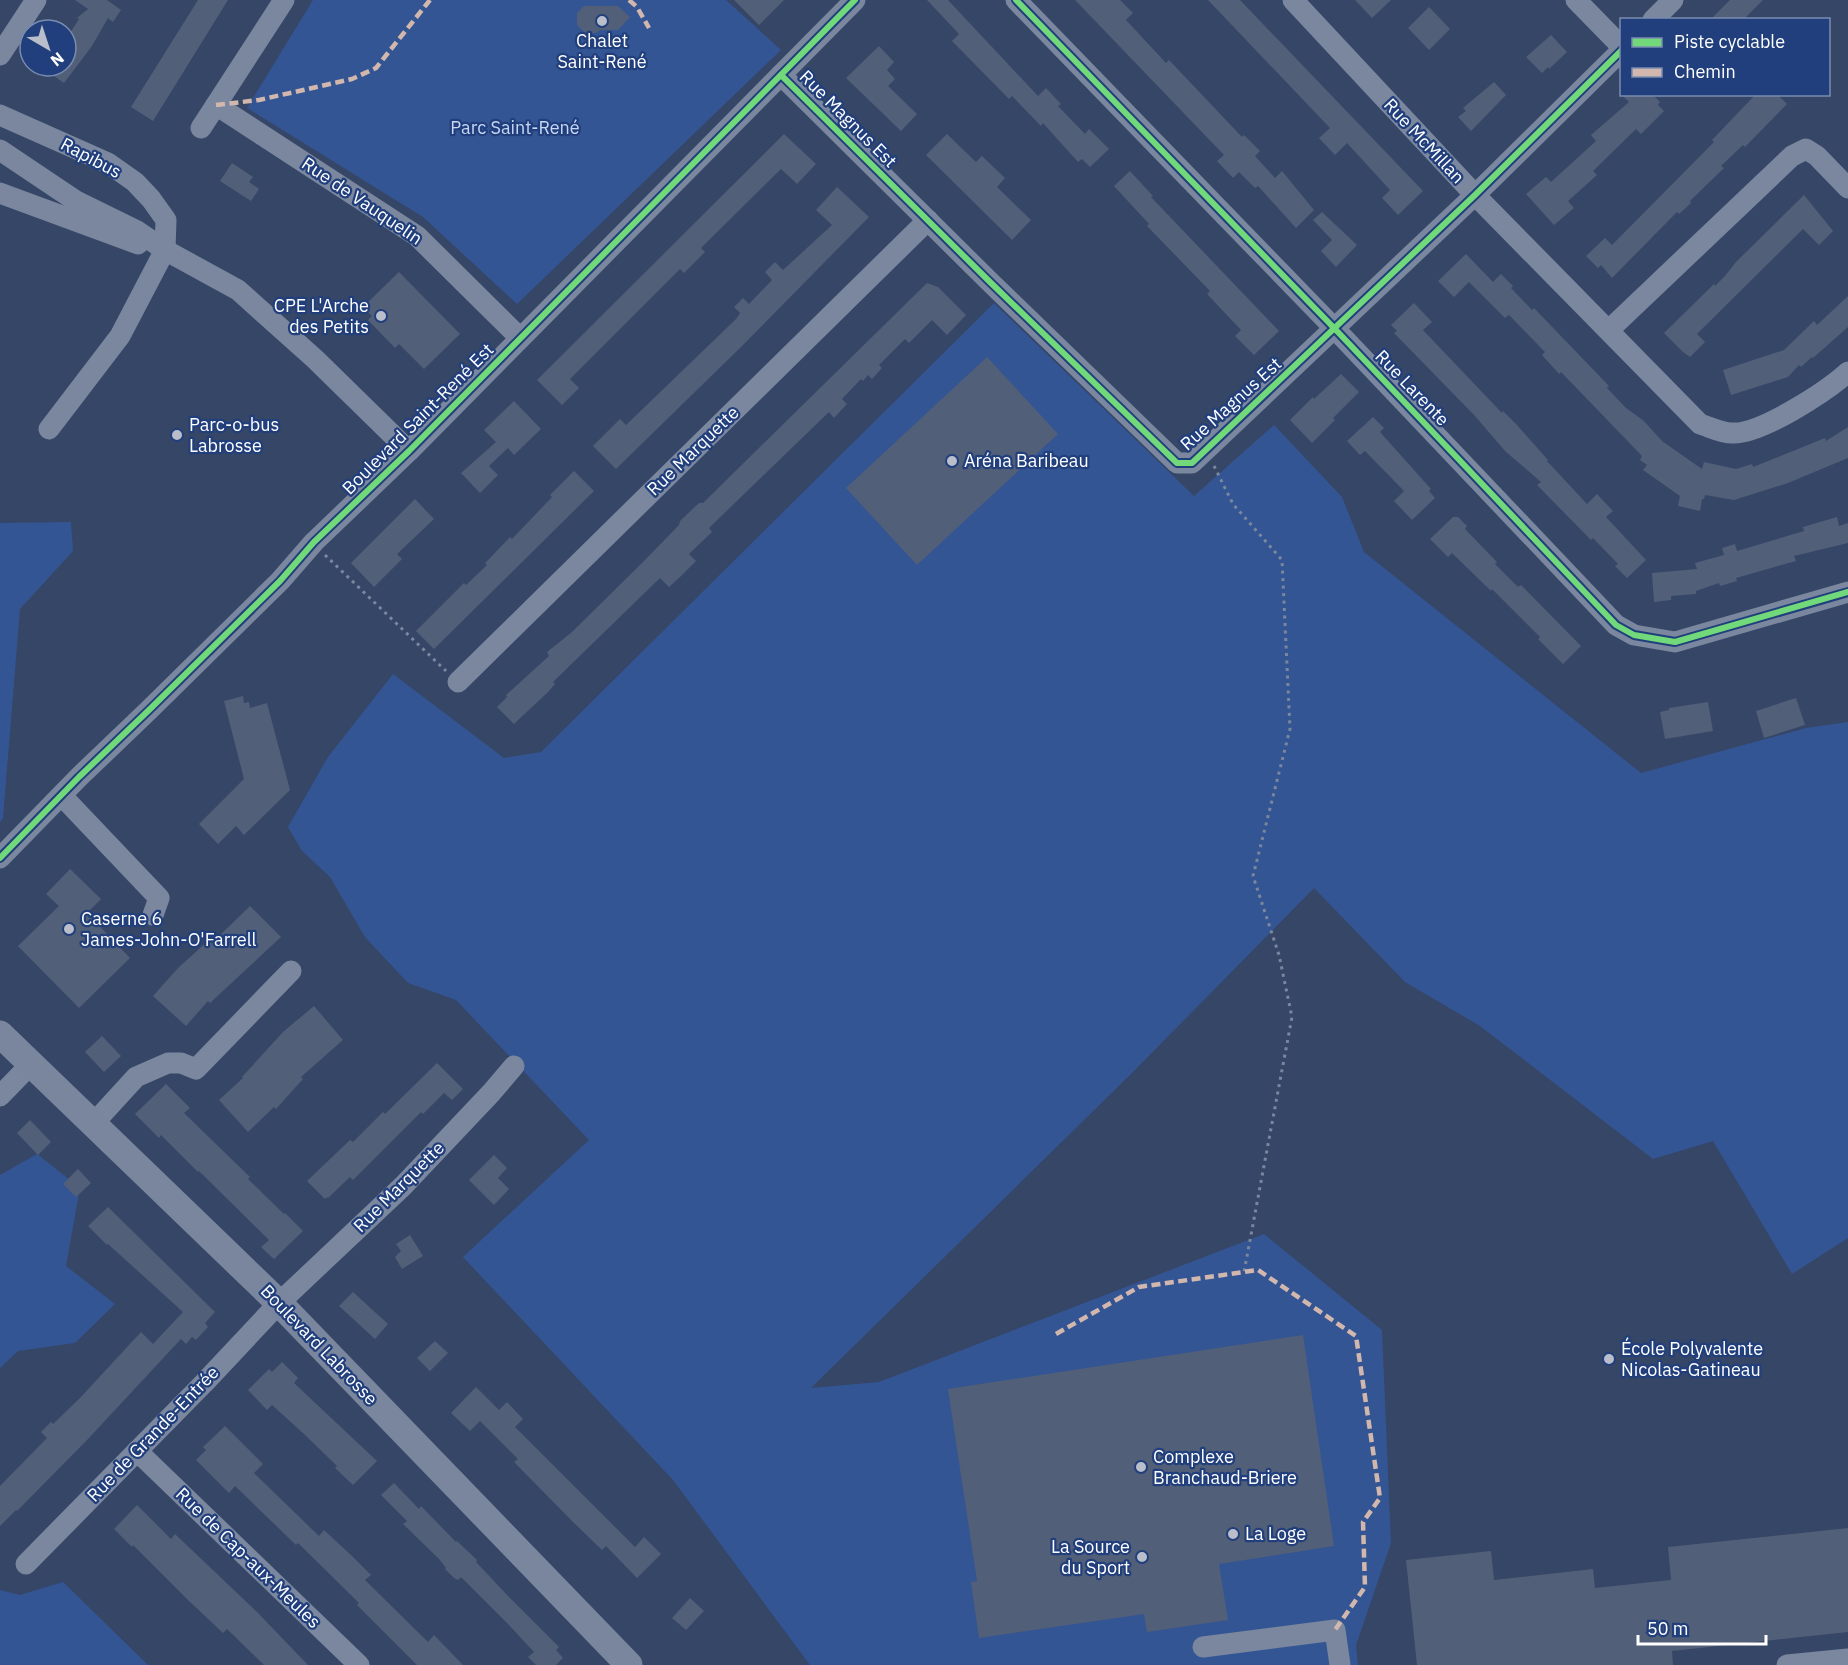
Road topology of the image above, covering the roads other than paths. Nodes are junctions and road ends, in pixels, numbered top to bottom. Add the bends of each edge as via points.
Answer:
1 (36, 0) edge
2 (284, 0) edge
3 (855, 0) edge
4 (1016, 0) edge
5 (1293, 0) edge
6 (1576, 0) edge
7 (1673, 0) edge
8 (1655, 18) edge
9 (1620, 46) edge
10 (1620, 50) edge
11 (0, 56) edge
12 (781, 75) junction
13 (216, 105) junction
14 (3, 114) edge
15 (201, 128) dead end
16 (0, 150) edge
17 (1848, 188) edge
18 (0, 193) edge
19 (1475, 195) junction
20 (928, 220) junction
21 (165, 250) junction
22 (1335, 329) junction
23 (1609, 330) junction
24 (520, 338) junction
25 (1848, 372) edge
26 (49, 429) dead end
27 (409, 452) junction
28 (1848, 592) edge
29 (458, 682) road end
30 (62, 796) junction
31 (0, 858) edge
32 (153, 915) dead end
33 (291, 971) dead end
34 (0, 1034) edge
35 (31, 1064) junction
36 (514, 1066) dead end
37 (0, 1096) edge
38 (93, 1124) junction
39 (279, 1303) junction
40 (137, 1451) junction
41 (26, 1564) dead end
42 (1203, 1647) dead end
43 (1848, 1659) edge
44 (359, 1665) edge
45 (629, 1665) edge
46 (1340, 1665) edge
47 (1786, 1665) edge

1 - 11 street
2 - 13 street
3 - 12 street, Boulevard Saint-René Est
4 - 22 street, Rue Larente
5 - 19 street, Rue McMillan
6 - 9 street
7 - 8 street
10 - 19 street, Rue Magnus Est
12 - 20 street, Rue Magnus Est
12 - 24 street, Boulevard Saint-René Est
13 - 15 street
13 - 24 street, Rue de Vauquelin via 417,236
14 - 21 street, Rapibus via 108,163 135,182 166,220
16 - 21 street via 56,189
17 - 23 street via 1806,149 1792,156
18 - 21 street via 135,243
19 - 22 street, Rue Magnus Est
19 - 23 street, Rue McMillan
20 - 22 street, Rue Magnus Est via 1177,463 1192,463
20 - 29 street, Rue Marquette
21 - 26 street via 120,336
21 - 27 street via 238,290
22 - 28 street, Rue Larente via 1616,625 1634,635 1675,642
23 - 25 street, Rue McMillan via 1700,423 1734,434 1789,414
24 - 27 street, Boulevard Saint-René Est
27 - 30 street, Boulevard Saint-René Est
30 - 31 street, Boulevard Saint-René Est
30 - 32 street via 159,898
33 - 38 street via 196,1069 168,1063 136,1077
34 - 35 main road, Boulevard Labrosse
35 - 37 street
35 - 38 main road, Boulevard Labrosse
36 - 39 street, Rue Marquette via 404,1186
38 - 39 main road, Boulevard Labrosse
39 - 40 street, Rue de Grande-Entrée
39 - 45 main road, Boulevard Labrosse
40 - 41 street, Rue de Grande-Entrée
40 - 44 street, Rue de Cap-aux-Meules
42 - 46 street via 1335,1630
43 - 47 street

